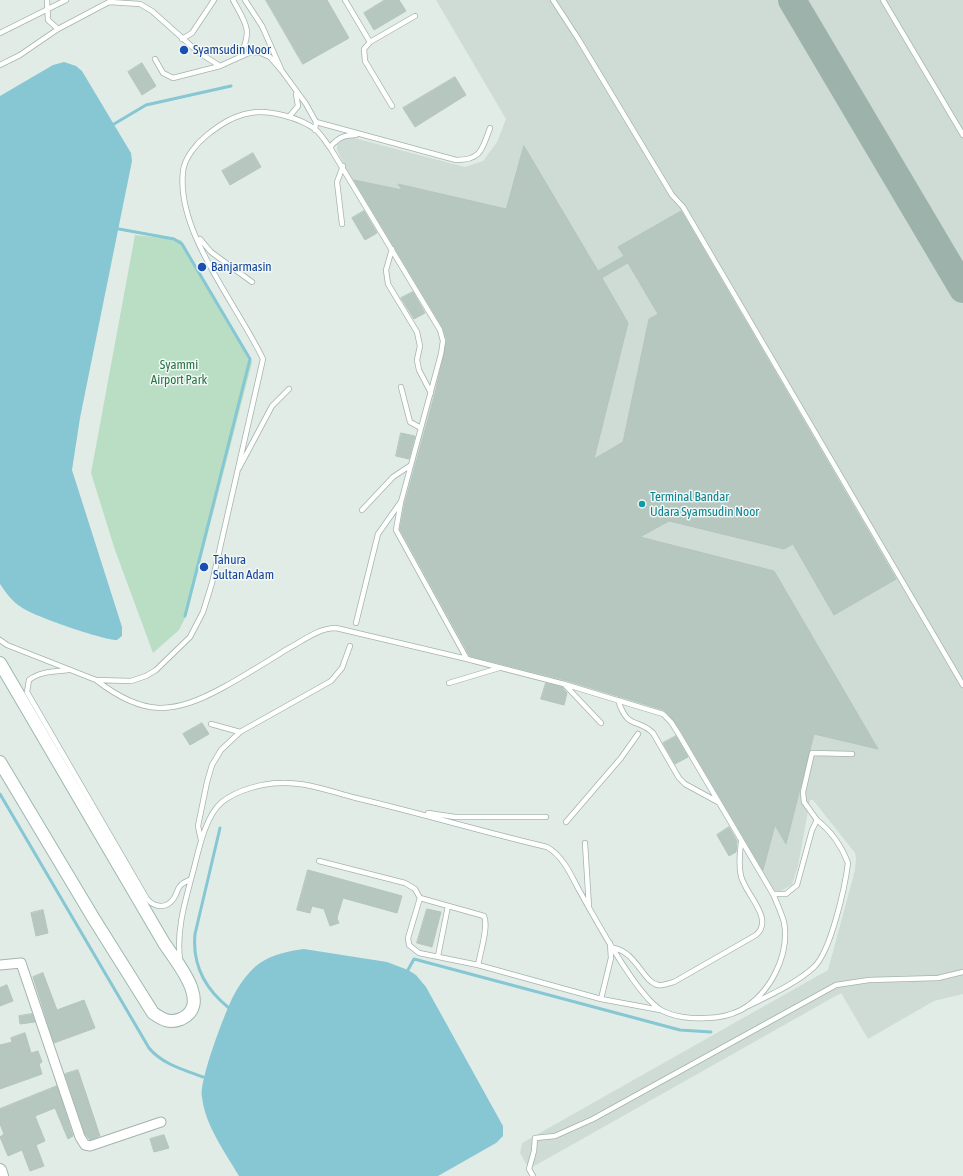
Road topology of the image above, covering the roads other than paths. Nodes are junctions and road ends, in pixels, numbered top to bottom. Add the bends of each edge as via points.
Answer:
1 (47, 0) edge
2 (66, 0) edge
3 (214, 0) edge
4 (233, 0) edge
5 (245, 0) edge
6 (344, 0) edge
7 (553, 0) edge
8 (884, 0) edge
9 (110, 1) edge
10 (47, 10) junction
11 (414, 16) dead end
12 (58, 29) junction
13 (0, 33) edge
14 (182, 39) junction
15 (370, 42) junction
16 (240, 56) junction
17 (155, 59) dead end
18 (0, 65) edge
19 (220, 66) junction
20 (282, 71) junction
21 (294, 91) junction
22 (392, 106) dead end
23 (289, 117) junction
24 (316, 122) junction
25 (490, 128) dead end
26 (316, 130) junction
27 (362, 135) junction
28 (963, 135) edge
29 (331, 149) junction
30 (343, 166) junction
31 (342, 224) dead end
32 (195, 233) junction
33 (392, 249) junction
34 (252, 282) dead end
35 (401, 387) dead end
36 (289, 389) dead end
37 (431, 393) junction
38 (421, 428) junction
39 (411, 465) junction
40 (237, 473) junction
41 (401, 502) junction
42 (362, 510) dead end
43 (356, 623) dead end
44 (0, 640) edge
45 (350, 646) dead end
46 (467, 658) junction
47 (0, 663) edge
48 (500, 667) junction
49 (70, 670) junction
50 (96, 680) junction
51 (449, 683) dead end
52 (564, 684) junction
53 (963, 685) edge
54 (618, 700) junction
55 (601, 723) dead end
56 (211, 724) dead end
57 (240, 732) junction
58 (638, 734) dead end
59 (852, 754) dead end
60 (0, 762) edge
61 (719, 802) junction
62 (412, 811) junction
63 (546, 817) dead end
64 (817, 820) junction
65 (566, 822) dead end
66 (201, 842) junction
67 (741, 842) junction
68 (585, 843) dead end
69 (319, 861) dead end
70 (191, 879) junction
71 (773, 894) junction
72 (420, 898) junction
73 (448, 906) junction
74 (589, 909) junction
75 (609, 941) junction
76 (614, 948) junction
77 (438, 956) junction
78 (0, 965) edge
79 (478, 965) junction
80 (181, 966) junction
81 (963, 972) edge
82 (601, 998) junction
83 (661, 1010) junction
84 (741, 1010) junction
85 (161, 1122) dead end
86 (0, 1170) edge
87 (2, 1176) edge
88 (533, 1176) edge

1 - 10 lane
2 - 10 lane
3 - 14 lane via 192,33
4 - 16 lane via 248,31 247,42
5 - 20 lane via 262,26
6 - 15 lane
7 - 53 lane via 672,195 683,207
8 - 28 lane
9 - 12 lane
9 - 14 lane via 140,4 152,11
10 - 12 lane via 48,20
10 - 13 lane
11 - 15 lane
12 - 18 lane via 20,55
14 - 19 lane
15 - 22 lane via 364,49 365,61
16 - 19 lane
16 - 20 lane via 251,52 261,53 270,57
17 - 19 lane via 163,73 173,78
20 - 21 lane
21 - 23 lane via 298,106
21 - 24 lane via 306,104
23 - 26 lane
23 - 32 lane via 257,112 235,116 200,140 183,170 182,195
24 - 26 lane
24 - 27 lane
25 - 27 lane via 481,151 474,158 466,160 448,158
26 - 29 lane
27 - 29 lane via 346,135 336,140
29 - 30 lane
30 - 31 lane via 337,182
30 - 33 lane
32 - 34 lane via 211,252
32 - 40 lane via 217,280 263,359
33 - 37 lane via 386,270 388,284 417,332 420,346 417,360 419,370
33 - 37 lane via 440,330 443,341
35 - 38 lane via 410,422
36 - 40 lane via 272,406
37 - 38 lane
38 - 39 lane
39 - 41 lane
39 - 42 lane via 393,477
40 - 50 lane via 212,583 203,612 190,638 170,658 146,676 131,681
41 - 43 lane via 378,534
41 - 46 lane via 396,530
44 - 49 lane
45 - 57 lane via 342,668 331,681
46 - 48 lane
46 - 50 lane via 328,628 201,700 182,706 160,708 138,704 111,692
47 - 80 street via 164,943
48 - 51 lane
48 - 52 lane
49 - 50 lane
49 - 70 lane via 34,676 29,680 27,692 95,810 151,903 161,906 168,904 174,899 180,885
52 - 54 lane
52 - 55 lane
54 - 61 lane via 622,714 633,723 649,728 653,733 679,778 685,784
54 - 61 lane via 663,714 671,722
56 - 57 lane
57 - 66 lane via 221,750 212,765 198,826
58 - 65 lane via 621,758
59 - 64 lane via 812,753 803,792 804,802
60 - 80 street via 147,1006 166,1021 184,1017 194,1002 193,992
61 - 67 lane
62 - 63 lane via 454,817
62 - 66 lane via 301,784 282,783 233,794 221,802 207,825
62 - 74 lane via 551,849 560,858
64 - 71 lane via 797,885 786,894
64 - 84 lane via 826,827 845,853 848,863 823,956 814,967 766,998
66 - 70 lane
67 - 71 lane
67 - 76 lane via 741,876 761,914 761,931 674,982 659,985 651,982 629,955
68 - 74 lane
69 - 72 lane via 405,883 415,889
70 - 80 lane via 180,922 178,940
71 - 84 lane via 784,923 782,954 770,982
72 - 73 lane
72 - 77 lane via 408,938 409,945 419,953
73 - 77 lane
73 - 79 lane via 484,916 486,920
74 - 75 lane
75 - 76 lane
75 - 82 lane via 611,958
76 - 83 lane via 647,997
77 - 79 lane
78 - 85 street via 19,962 22,965 80,1137 85,1145 90,1146
79 - 82 lane
81 - 88 lane via 938,978 869,980 836,985 593,1119 555,1136 535,1138 529,1169
82 - 83 lane
83 - 84 lane via 698,1019 713,1018
86 - 87 street

